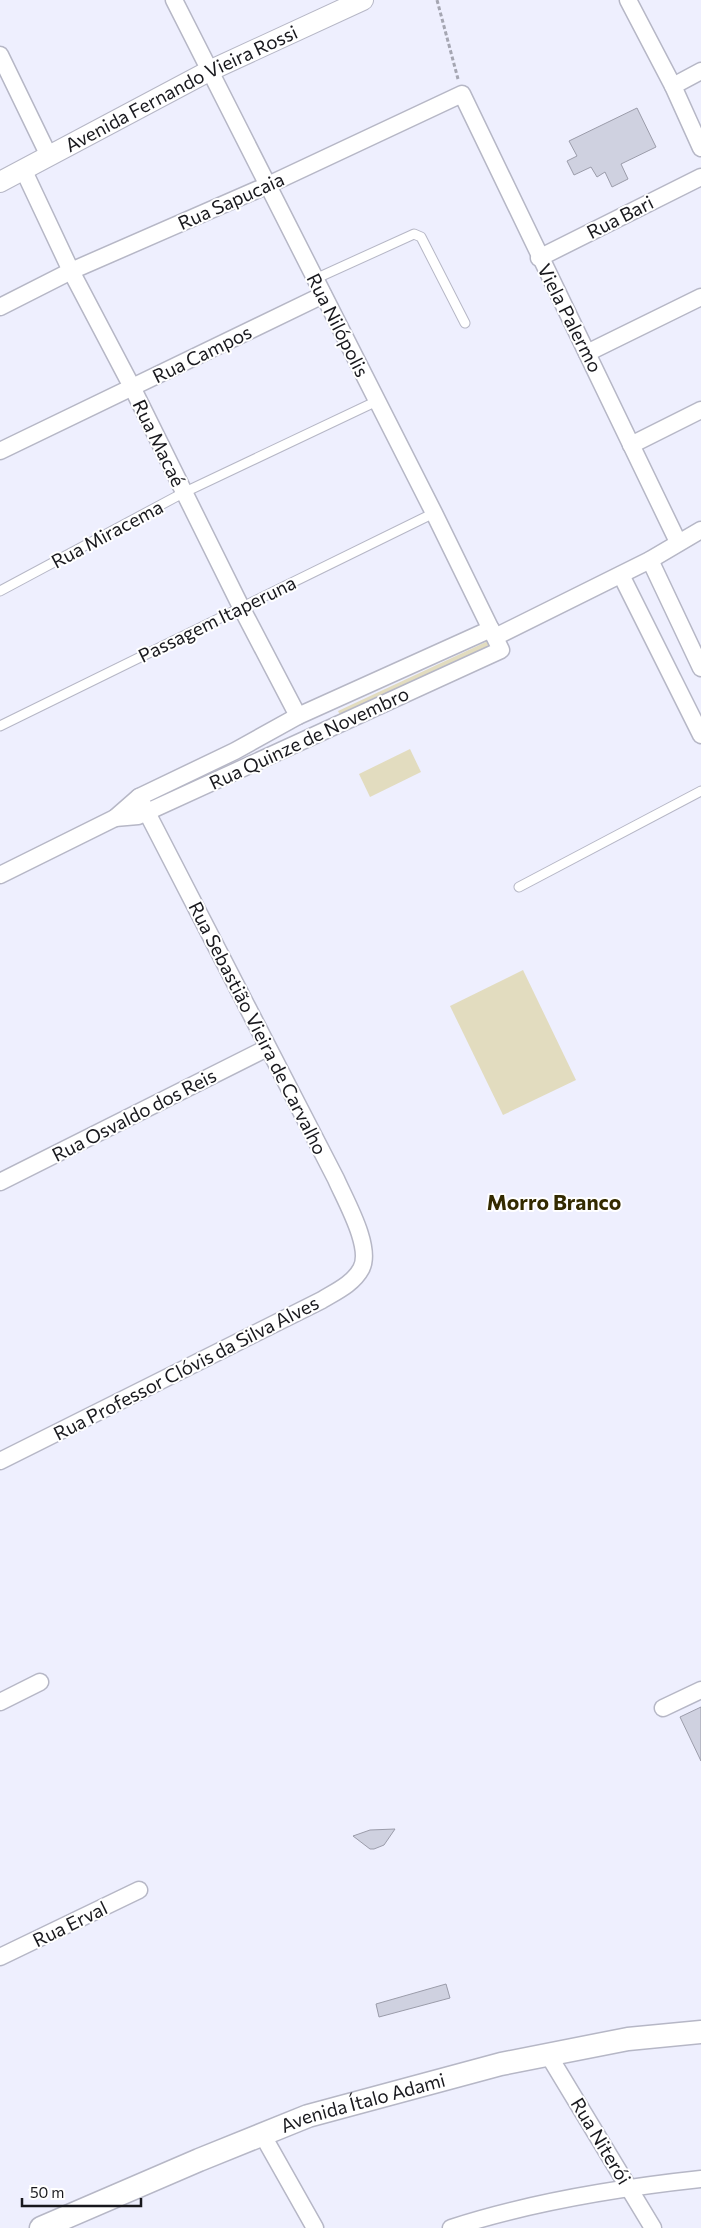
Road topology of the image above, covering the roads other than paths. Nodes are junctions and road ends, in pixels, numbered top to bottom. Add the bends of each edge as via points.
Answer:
1 (174, 0) edge
2 (363, 0) edge
3 (628, 0) edge
4 (0, 55) edge
5 (209, 71) junction
6 (701, 72) edge
7 (672, 86) junction
8 (462, 94) joint
9 (701, 148) edge
10 (48, 154) junction
11 (23, 169) junction
12 (701, 177) edge
13 (0, 182) edge
14 (268, 185) junction
15 (539, 258) junction
16 (71, 271) junction
17 (315, 279) junction
18 (323, 295) junction
19 (701, 297) edge
20 (0, 306) edge
21 (465, 323) dead end
22 (587, 353) junction
23 (132, 387) junction
24 (376, 401) junction
25 (701, 410) edge
26 (631, 445) junction
27 (0, 452) edge
28 (183, 493) junction
29 (434, 514) junction
30 (701, 530) edge
31 (678, 542) junction
32 (650, 560) junction
33 (621, 575) junction
34 (0, 590) edge
35 (241, 608) junction
36 (496, 639) junction
37 (696, 646) edge
38 (701, 668) edge
39 (323, 706) junction
40 (298, 716) junction
41 (0, 726) edge
42 (333, 728) junction
43 (701, 735) edge
44 (701, 791) edge
45 (140, 797) junction
46 (147, 812) junction
47 (115, 818) junction
48 (0, 875) edge
49 (519, 887) dead end
50 (267, 1048) junction
51 (0, 1182) edge
52 (363, 1264) joint
53 (0, 1461) edge
54 (40, 1682) dead end
55 (701, 1690) edge
56 (0, 1702) edge
57 (663, 1708) dead end
58 (139, 1890) dead end
59 (0, 1957) edge
60 (701, 2032) edge
61 (549, 2056) junction
62 (262, 2134) junction
63 (701, 2179) edge
64 (628, 2186) junction
65 (480, 2224) edge
66 (41, 2228) edge
67 (315, 2228) edge
68 (450, 2228) edge
69 (653, 2228) edge

1 - 5 street, Rua Nilópolis
2 - 5 street, Avenida Fernando Vieira Rossi
3 - 7 street
4 - 10 street
5 - 10 street, Avenida Fernando Vieira Rossi
5 - 14 street, Rua Nilópolis
6 - 7 street
7 - 9 street
8 - 14 street, Rua Sapucaia
8 - 15 street, Viela Palermo
10 - 11 street, Avenida Fernando Vieira Rossi
11 - 13 street, Avenida Fernando Vieira Rossi
11 - 16 street, Rua Macaé
12 - 15 street, Rua Bari
14 - 16 street, Rua Sapucaia
14 - 17 street, Rua Nilópolis
15 - 22 street, Viela Palermo
16 - 20 street, Rua Sapucaia
16 - 23 street, Rua Macaé
17 - 18 street, Rua Nilópolis
17 - 21 lane via 414,234 421,237
18 - 23 street, Rua Campos
18 - 24 street, Rua Nilópolis
19 - 22 street
22 - 26 street, Viela Palermo
23 - 27 street, Rua Campos
23 - 28 street, Rua Macaé
24 - 28 lane, Rua Miracema
24 - 29 street, Rua Nilópolis
25 - 26 street
26 - 31 street, Viela Palermo
28 - 34 lane, Rua Miracema
28 - 35 street, Rua Macaé
29 - 35 lane, Passagem Itaperuna
29 - 36 street, Rua Nilópolis
30 - 31 street, Rua Quinze de Novembro
31 - 32 street, Rua Quinze de Novembro
32 - 33 street, Rua Quinze de Novembro
32 - 37 street
33 - 36 street, Rua Quinze de Novembro
33 - 43 street
35 - 40 street, Rua Macaé
35 - 41 lane, Passagem Itaperuna
36 - 39 street, Rua Quinze de Novembro
36 - 42 street, Rua Quinze de Novembro
37 - 38 street
39 - 40 street, Rua Quinze de Novembro
39 - 42 street
40 - 45 street, Rua Quinze de Novembro via 234,752
42 - 46 street, Rua Quinze de Novembro
44 - 49 lane
45 - 46 street, Rua Sebastião Vieira de Carvalho
45 - 47 street, Rua Quinze de Novembro
46 - 47 street, Rua Quinze de Novembro
46 - 50 street, Rua Sebastião Vieira de Carvalho
47 - 48 street, Rua Quinze de Novembro
50 - 51 street, Rua Osvaldo dos Reis
50 - 52 street, Rua Sebastião Vieira de Carvalho via 350,1210 363,1246
52 - 53 street, Rua Professor Clóvis da Silva Alves via 355,1278 322,1300
54 - 56 street
55 - 57 street
58 - 59 street, Rua Erval
60 - 61 main road, Avenida Ítalo Adami via 628,2039
61 - 62 main road, Avenida Ítalo Adami via 501,2064 415,2086 308,2116
61 - 64 street, Rua Niterói
62 - 66 main road, Avenida Ítalo Adami
62 - 67 street
63 - 64 street
64 - 65 street
64 - 69 street, Rua Niterói
65 - 68 street

